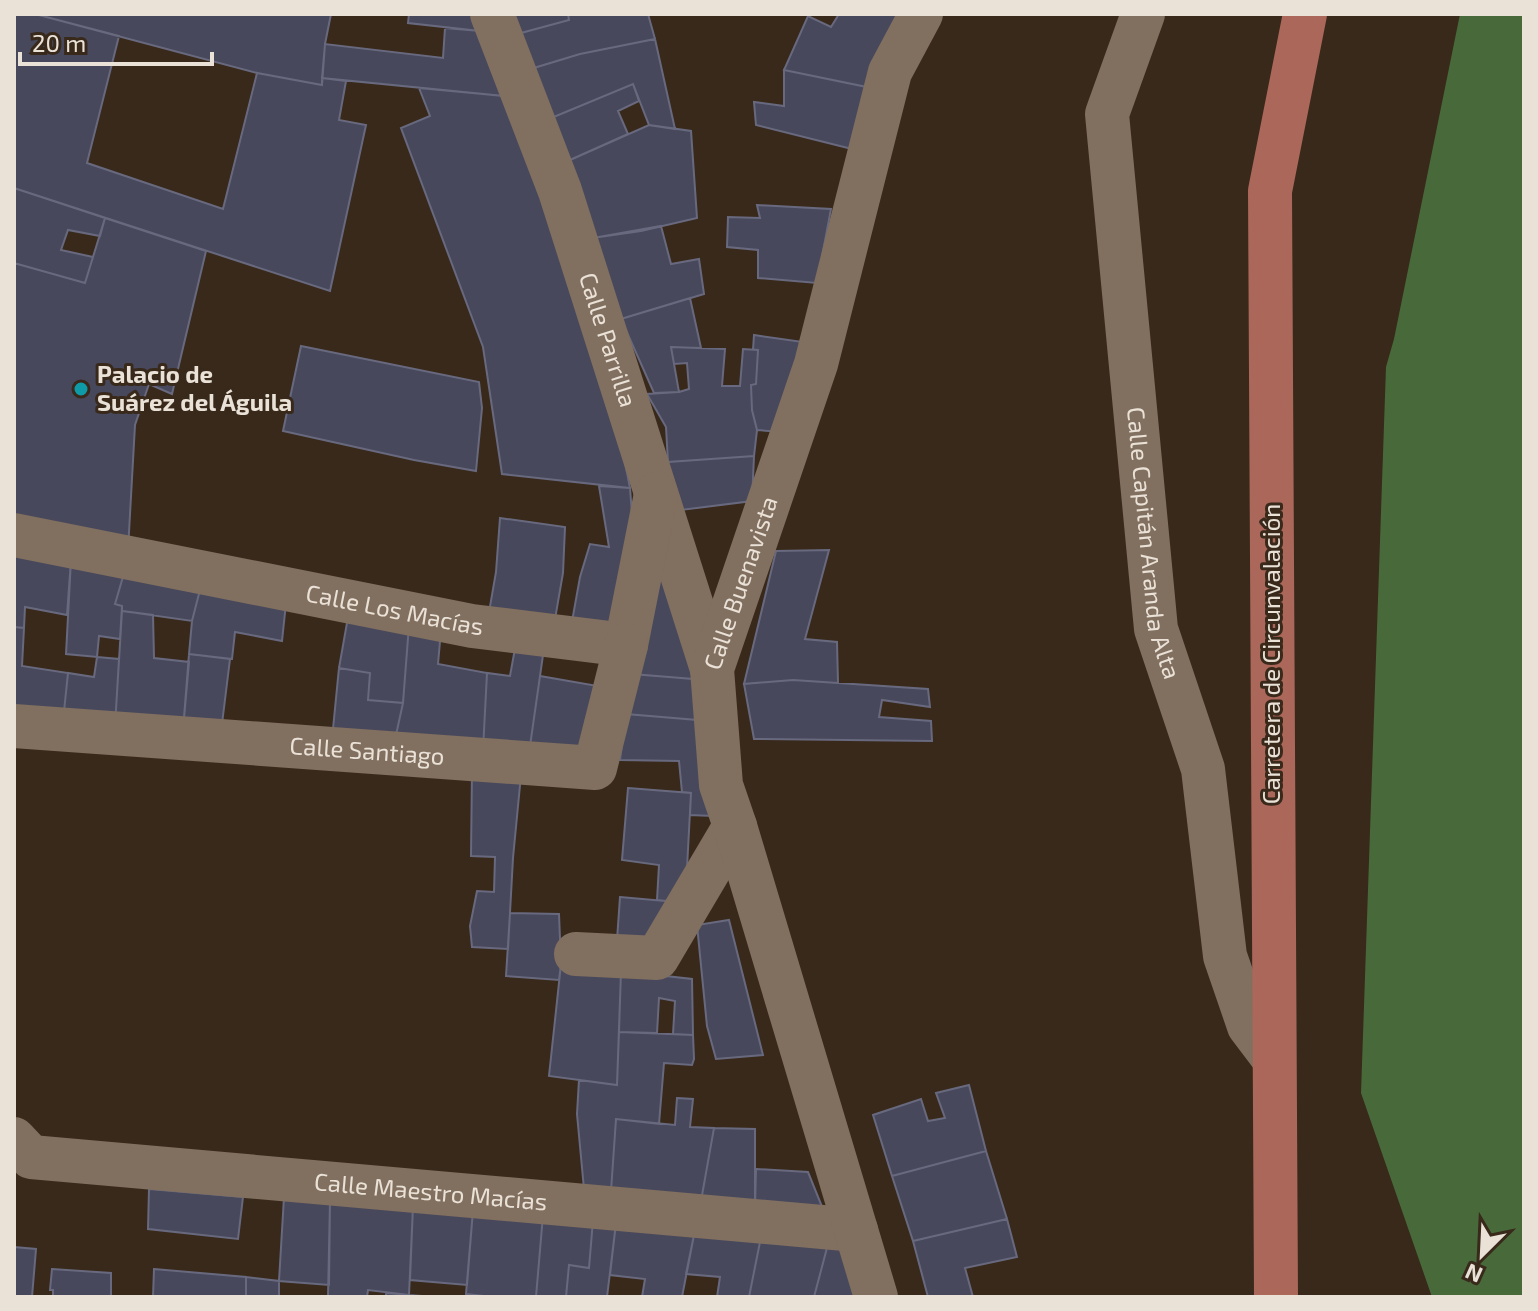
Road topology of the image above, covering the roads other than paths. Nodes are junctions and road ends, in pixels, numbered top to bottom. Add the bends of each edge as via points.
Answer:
1 (492, 14) edge
2 (921, 14) edge
3 (1143, 14) edge
4 (1305, 14) edge
5 (656, 494) junction
6 (14, 535) edge
7 (626, 645) junction
8 (712, 669) junction
9 (14, 726) edge
10 (735, 826) junction
11 (576, 954) dead end
12 (1274, 1059) junction
13 (14, 1139) edge
14 (856, 1230) junction
15 (876, 1297) edge
16 (1276, 1297) edge

1 - 5 street, Calle Parrilla via 560,191
2 - 8 street, Calle Buenavista via 890,72 816,364
3 - 12 street, Calle Capitán Aranda Alta via 1107,114 1156,629 1203,769 1225,956 1249,1026
4 - 12 main road, Carretera de Circunvalación via 1270,191
5 - 7 street
5 - 8 street, Calle Parrilla
6 - 7 street, Calle Los Macías via 472,626
7 - 9 street, Calle Santiago via 595,768
8 - 10 street, Calle Buenavista via 721,785
10 - 11 street via 657,958
10 - 14 street, Calle Buenavista
12 - 16 main road, Carretera de Circunvalación
13 - 14 street, Calle Maestro Macías via 31,1157
14 - 15 street, Calle Buenavista

